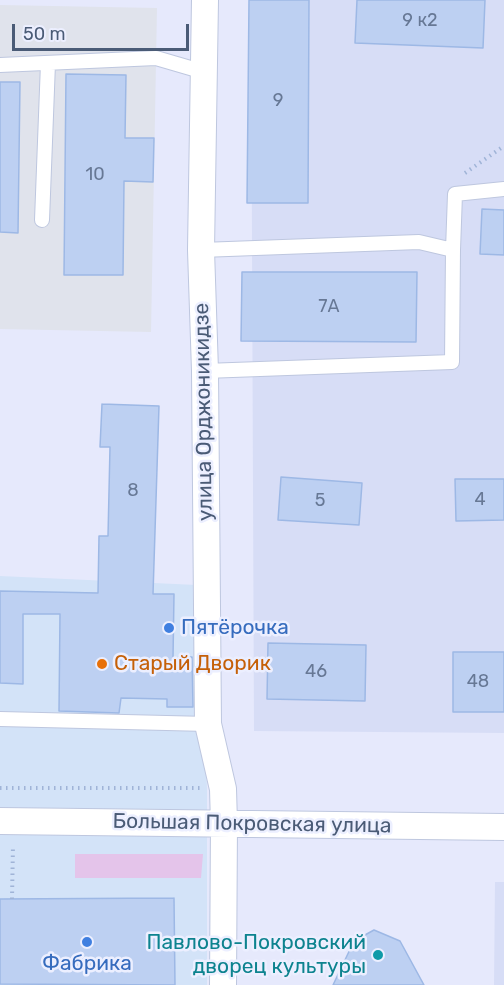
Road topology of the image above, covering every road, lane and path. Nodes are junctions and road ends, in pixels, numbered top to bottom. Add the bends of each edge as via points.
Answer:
1 (205, 0) edge
2 (48, 63) junction
3 (0, 65) edge
4 (204, 72) junction
5 (504, 146) edge
6 (504, 189) edge
7 (454, 194) junction
8 (42, 220) dead end
9 (201, 250) junction
10 (453, 250) junction
11 (205, 371) junction
12 (0, 719) edge
13 (208, 724) junction
14 (0, 788) edge
15 (207, 788) dead end
16 (0, 821) edge
17 (224, 823) junction
18 (504, 827) edge
19 (13, 845) dead end
20 (12, 899) dead end
21 (223, 985) edge

1 - 4 street, улица Орджоникидзе
2 - 3 lane
2 - 4 lane via 156,58
2 - 8 lane
4 - 9 street, улица Орджоникидзе
5 - 7 path via 455,180
6 - 7 lane
7 - 10 lane
9 - 10 lane via 419,242
9 - 11 street, улица Орджоникидзе
10 - 11 lane via 452,363
11 - 13 street, улица Орджоникидзе
12 - 13 lane
13 - 17 street, улица Орджоникидзе via 223,789
14 - 15 path
16 - 17 street, Большая Покровская улица
17 - 18 street, Большая Покровская улица
17 - 21 street, улица Орджоникидзе
19 - 20 path

